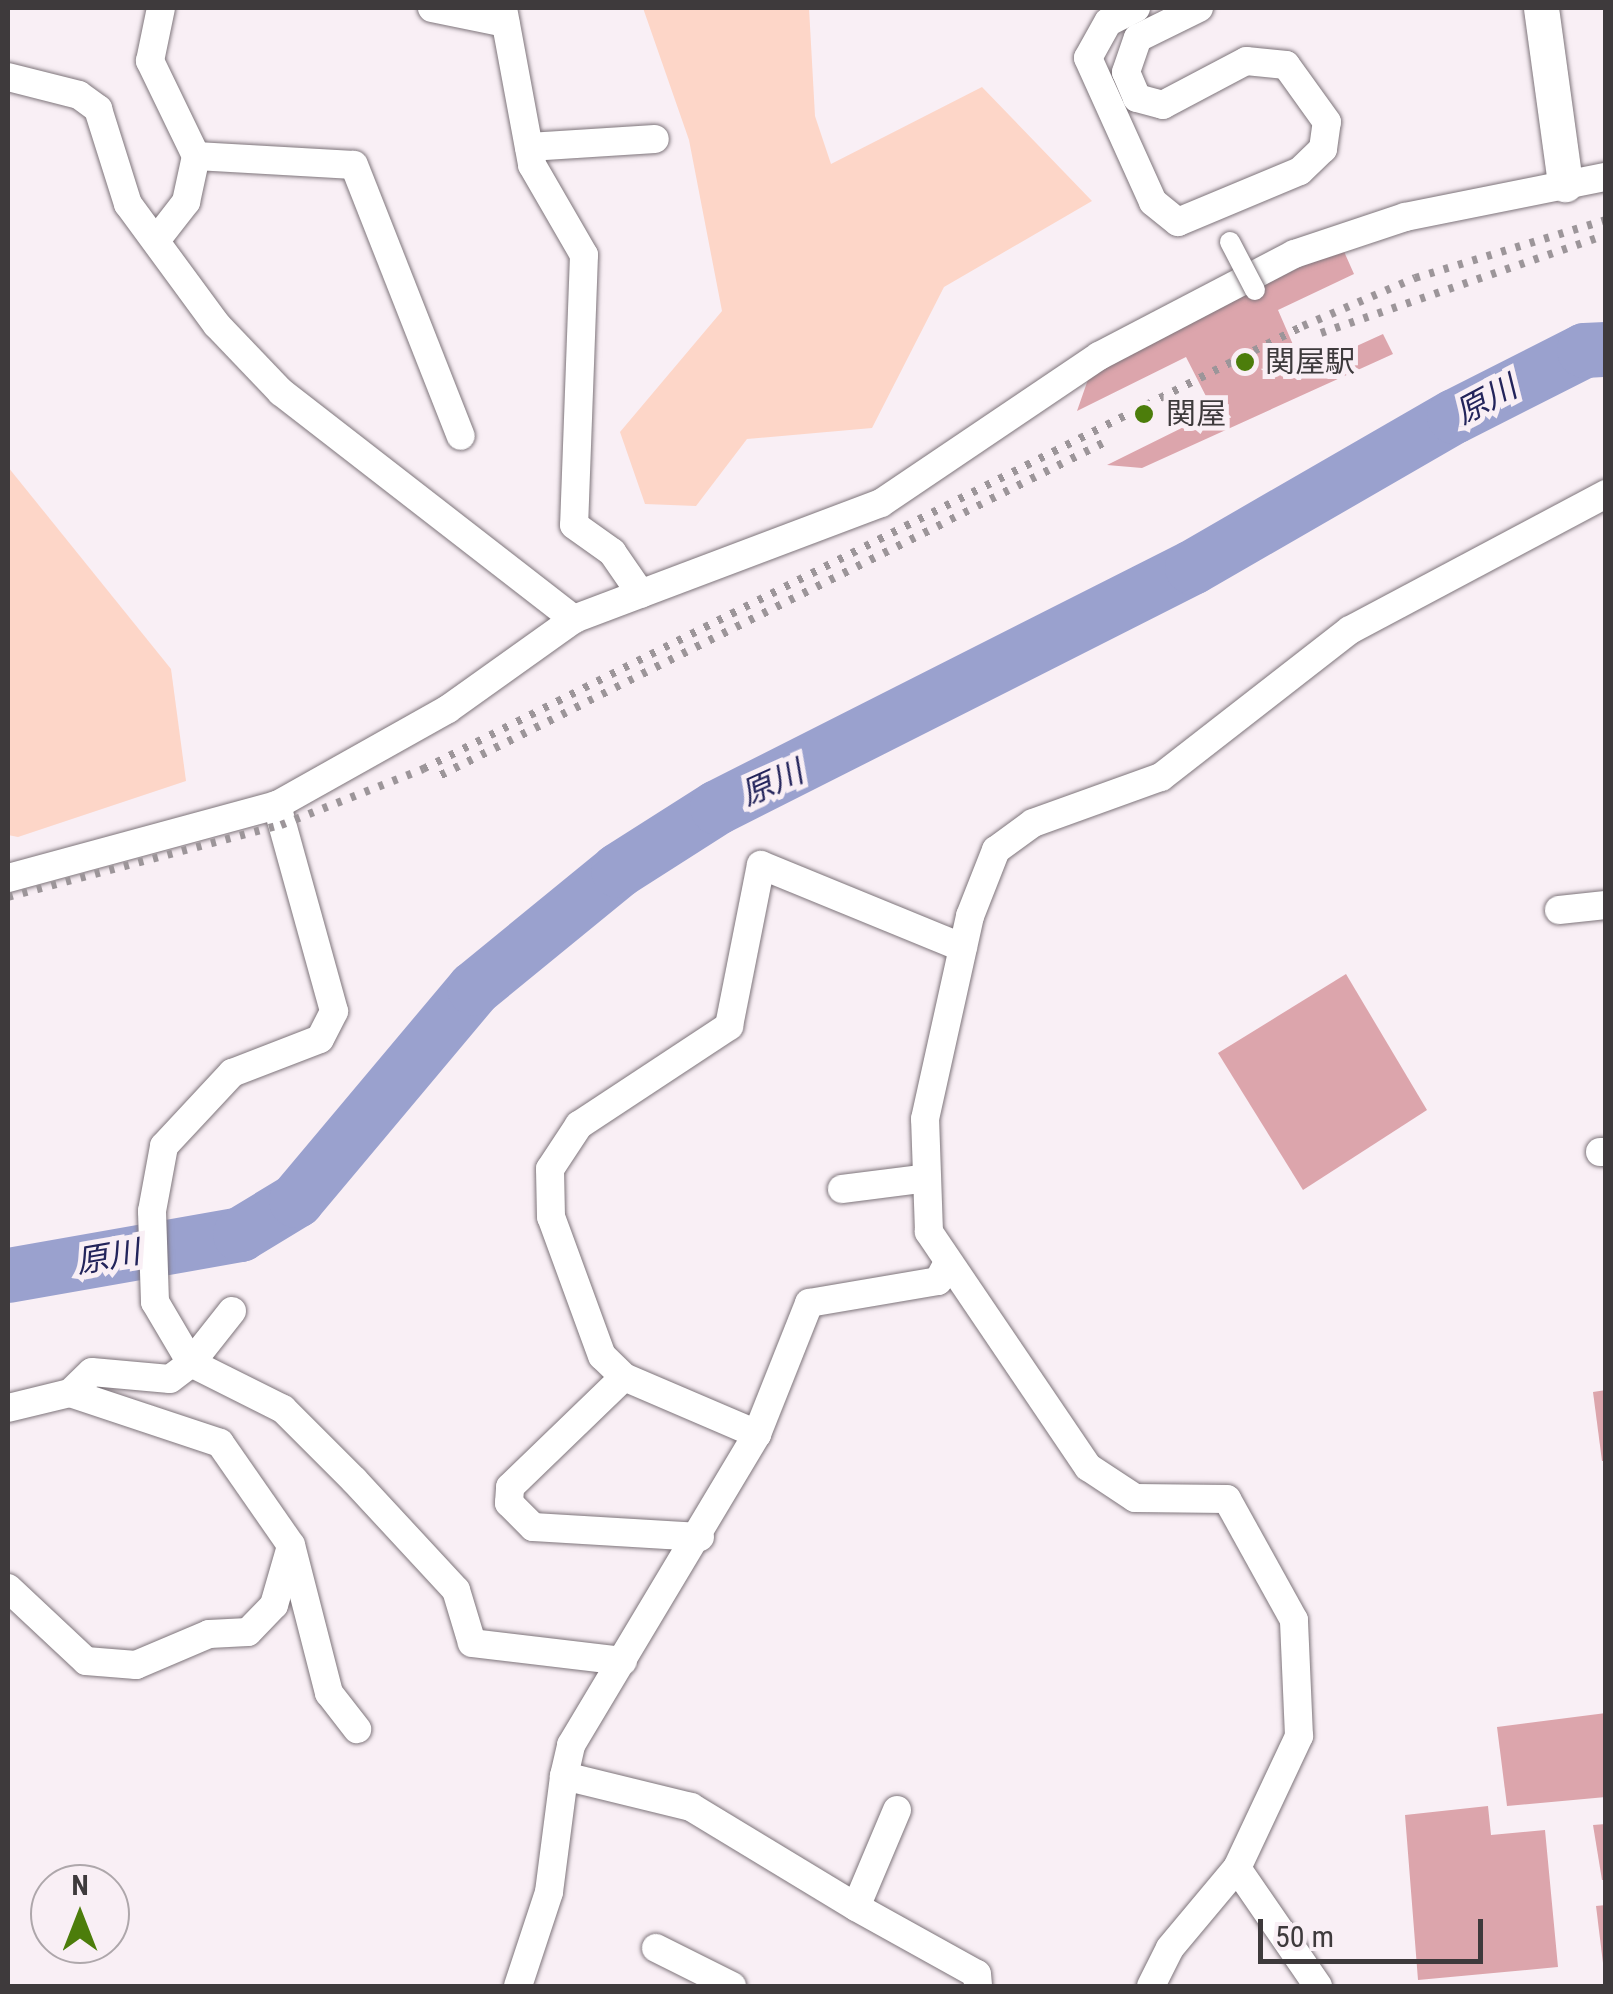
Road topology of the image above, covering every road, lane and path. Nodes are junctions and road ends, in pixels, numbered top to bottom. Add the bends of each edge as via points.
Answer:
1 (161, 8) edge
2 (432, 8) edge
3 (1136, 8) edge
4 (1198, 8) edge
5 (1542, 8) edge
6 (504, 15) edge
7 (8, 77) edge
8 (655, 138) dead end
9 (528, 147) junction
10 (196, 156) junction
11 (1594, 185) edge
12 (158, 238) junction
13 (1230, 242) dead end
14 (1255, 290) dead end
15 (462, 436) dead end
16 (1606, 494) edge
17 (640, 594) junction
18 (574, 619) junction
19 (277, 805) junction
20 (8, 878) edge
21 (1606, 905) edge
22 (1559, 910) dead end
23 (963, 948) junction
24 (922, 1179) junction
25 (842, 1190) dead end
26 (947, 1264) junction
27 (232, 1311) dead end
28 (191, 1363) junction
29 (624, 1378) junction
30 (70, 1394) junction
31 (8, 1408) edge
32 (757, 1434) junction
33 (700, 1537) junction
34 (291, 1545) junction
35 (8, 1588) edge
36 (623, 1661) junction
37 (357, 1729) dead end
38 (564, 1776) junction
39 (897, 1810) dead end
40 (1237, 1868) junction
41 (856, 1907) junction
42 (656, 1948) dead end
43 (518, 1986) edge
44 (732, 1986) edge
45 (978, 1986) edge
46 (1151, 1986) edge
47 (1318, 1986) edge

1 - 10 street via 150,61
2 - 6 street
3 - 4 street via 1108,22 1088,58 1153,202 1178,222 1300,171 1322,149 1328,122 1286,65 1246,62 1163,104 1137,98 1126,72 1138,38
5 - 11 street
6 - 9 street
7 - 12 street via 78,94 98,109 128,204
8 - 9 street
9 - 17 street via 584,255 574,525 612,552
10 - 12 street via 186,202
10 - 15 street via 354,165
11 - 17 street via 1405,217 1294,254 1099,356 881,503
12 - 18 street via 217,324 281,392
13 - 14 street, bridge
16 - 23 street via 1350,630 1161,777 1032,823 982,872
17 - 18 street
18 - 19 street via 448,709
19 - 20 street
19 - 28 street via 334,1011 320,1038 232,1073 164,1146 152,1211 155,1302
21 - 22 street
23 - 24 street via 925,1119
23 - 29 street via 761,864 729,1026 579,1125 550,1169 551,1218 602,1356
24 - 25 street
24 - 26 street via 929,1232
26 - 32 street via 938,1281 809,1303
26 - 40 street via 1106,1486 1168,1503 1227,1499 1294,1620 1299,1736
27 - 28 street
28 - 30 street via 170,1380 92,1372
28 - 36 street via 283,1409 456,1590 472,1643
29 - 32 street
29 - 33 street via 510,1487 509,1503 533,1527
30 - 31 street
30 - 34 street via 220,1442
32 - 33 street
33 - 36 street
34 - 35 street via 274,1605 248,1632 209,1634 136,1665 86,1661
34 - 37 street via 329,1693
36 - 38 street via 571,1745
38 - 41 street via 691,1807
38 - 43 street via 548,1892
39 - 41 street
40 - 46 street via 1170,1948
40 - 47 street
41 - 45 street via 977,1974
42 - 44 street

